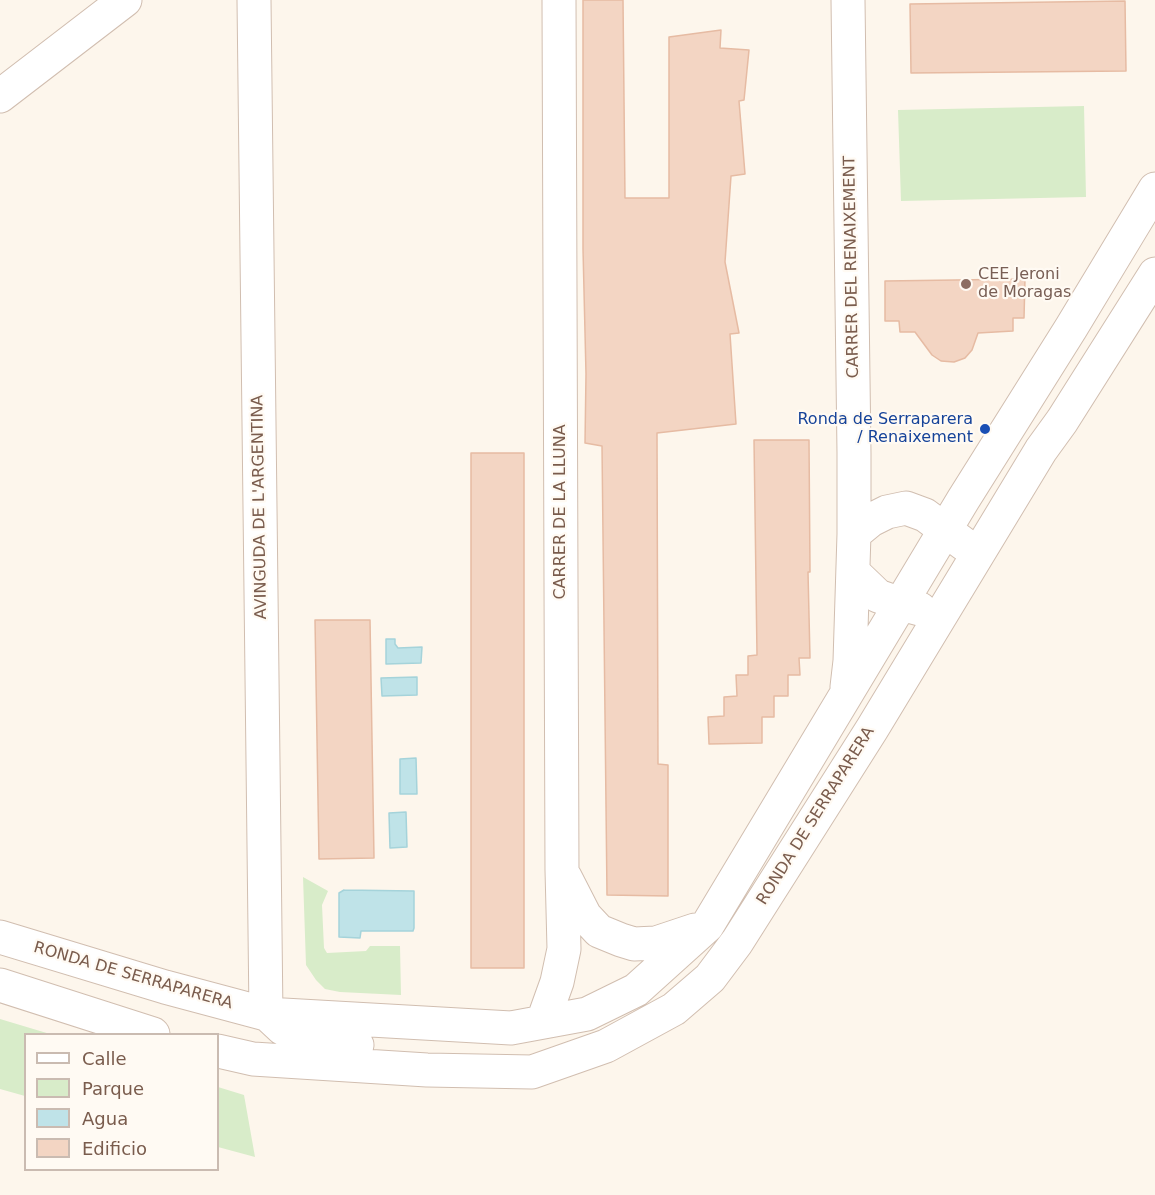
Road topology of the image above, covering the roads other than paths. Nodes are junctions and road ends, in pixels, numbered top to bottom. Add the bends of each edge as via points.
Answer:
1 (125, 0) edge
2 (254, 0) edge
3 (559, 0) edge
4 (848, 0) edge
5 (0, 96) edge
6 (1155, 189) edge
7 (1155, 274) edge
8 (1155, 288) edge
9 (1062, 421) junction
10 (1041, 450) junction
11 (854, 534) junction
12 (955, 537) junction
13 (853, 572) junction
14 (912, 607) junction
15 (846, 697) junction
16 (872, 729) junction
17 (562, 870) junction
18 (707, 926) junction
19 (0, 937) edge
20 (0, 959) edge
21 (0, 985) edge
22 (266, 1014) junction
23 (100, 1018) junction
24 (543, 1022) junction
25 (147, 1033) edge
26 (219, 1038) edge
27 (219, 1051) edge
28 (464, 1071) junction

1 - 5 street
2 - 22 street, AVINGUDA DE L'ARGENTINA
3 - 17 street, CARRER DE LA LLUNA
4 - 11 street, CARRER DEL RENAIXEMENT
6 - 12 street, RONDA DE SERRAPARERA
7 - 9 street, RONDA DE SERRAPARERA
8 - 9 street, RONDA DE SERRAPARERA via 1084,407
9 - 10 street, RONDA DE SERRAPARERA
10 - 12 street
10 - 16 street, RONDA DE SERRAPARERA
11 - 12 street via 887,512 906,508 925,515
11 - 13 street
12 - 14 street, RONDA DE SERRAPARERA
13 - 14 street via 879,596
13 - 15 street
14 - 15 street, RONDA DE SERRAPARERA
14 - 16 street via 875,693
15 - 18 street, RONDA DE SERRAPARERA
16 - 28 street, RONDA DE SERRAPARERA via 737,942 710,978 674,1009 606,1046 532,1072
17 - 18 street via 585,916 599,931 621,940 656,943
17 - 24 street, CARRER DE LA LLUNA via 564,949
18 - 24 street, RONDA DE SERRAPARERA via 636,990 587,1014
19 - 22 street, RONDA DE SERRAPARERA
20 - 23 street via 73,981
21 - 23 street
22 - 24 street, RONDA DE SERRAPARERA via 511,1028
22 - 26 street via 236,1037
22 - 28 street, RONDA DE SERRAPARERA via 301,1039 440,1054
23 - 25 street
27 - 28 street, RONDA DE SERRAPARERA via 254,1059

